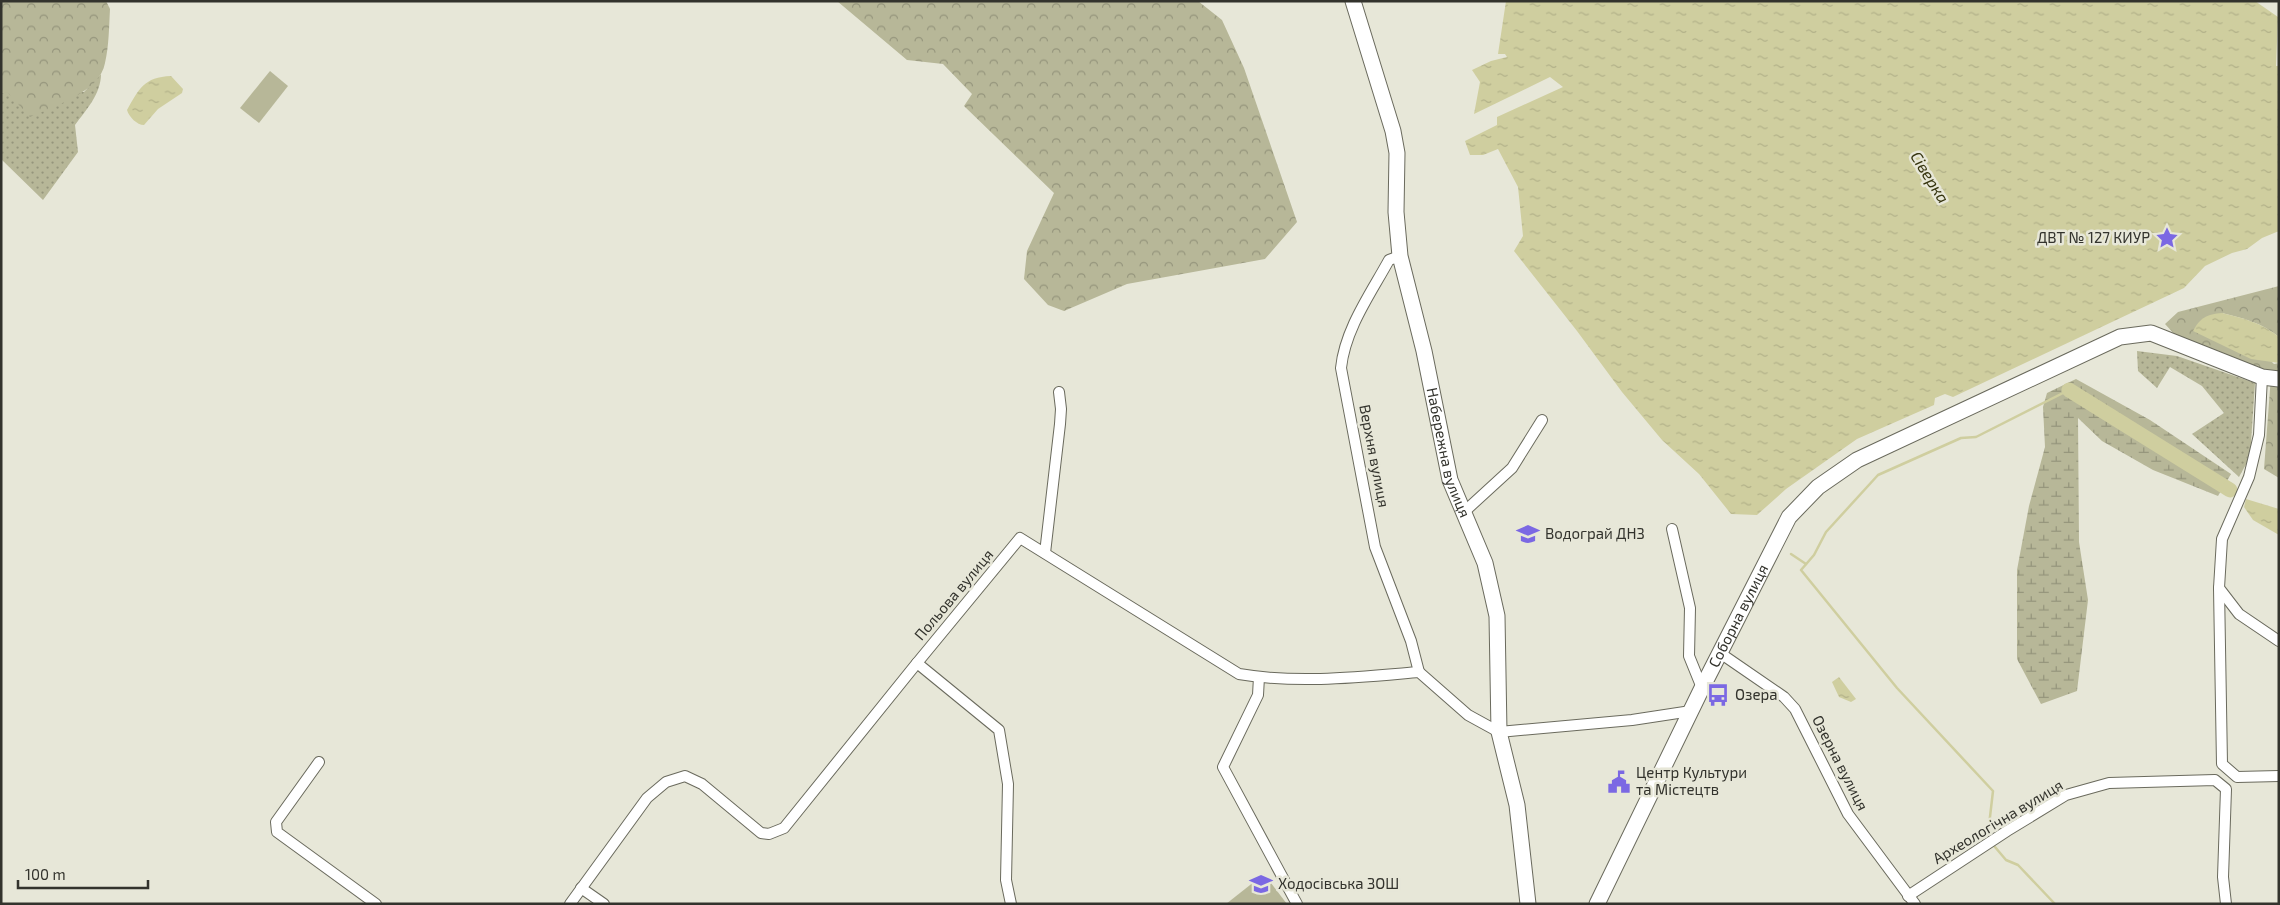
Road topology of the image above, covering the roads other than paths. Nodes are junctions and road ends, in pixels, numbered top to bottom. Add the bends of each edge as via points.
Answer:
1 (1354, 1) edge
2 (1400, 256) junction
3 (2262, 377) junction
4 (2279, 380) edge
5 (1059, 392) dead end
6 (1542, 420) dead end
7 (1464, 512) junction
8 (1672, 529) dead end
9 (1045, 553) junction
10 (2218, 588) junction
11 (2279, 641) edge
12 (1720, 653) junction
13 (917, 663) junction
14 (1419, 672) junction
15 (1259, 678) junction
16 (1702, 688) junction
17 (1691, 711) junction
18 (1499, 732) junction
19 (319, 762) dead end
20 (2279, 776) edge
21 (581, 888) junction
22 (1911, 900) edge
23 (376, 904) edge
24 (570, 904) edge
25 (604, 904) edge
26 (1011, 904) edge
27 (1297, 904) edge
28 (1528, 904) edge
29 (1597, 904) edge
30 (2226, 904) edge

1 - 2 street, Набережна вулиця via 1393,131
2 - 7 street, Набережна вулиця via 1424,351 1449,475
2 - 14 street, Верхня вулиця via 1390,260 1357,319 1344,348 1342,368 1375,546 1411,641
3 - 4 street, Соборна вулиця
3 - 10 street via 2259,435 2249,477 2222,539
3 - 12 street, Соборна вулиця via 2151,333 2120,337 1857,460 1818,487 1789,517
5 - 9 street via 1060,424
6 - 7 street via 1512,468
7 - 18 street, Набережна вулиця via 1486,563 1497,616
8 - 16 street via 1690,608 1689,656
9 - 13 street, Польова вулиця via 1020,538
9 - 15 street via 1239,674
10 - 11 street via 2239,614
10 - 20 street via 2222,764 2237,777
12 - 16 street, Соборна вулиця
12 - 22 street, Озерна вулиця via 1784,697 1795,709 1848,814
13 - 21 street via 784,828 770,834 760,833 702,784 685,776 666,782 647,798
13 - 26 street, Польова вулиця via 999,730 1008,784 1006,880
14 - 15 street via 1358,678
14 - 18 street via 1468,715
15 - 27 street via 1258,695 1223,767
16 - 17 street, Соборна вулиця
17 - 18 street via 1632,720
17 - 29 street, Соборна вулиця
18 - 28 street, Набережна вулиця via 1517,805
19 - 23 street via 276,822 277,832
21 - 24 street
21 - 25 street
22 - 30 street, Археологічна вулиця via 2007,831 2066,795 2109,783 2215,780 2226,789 2223,877

